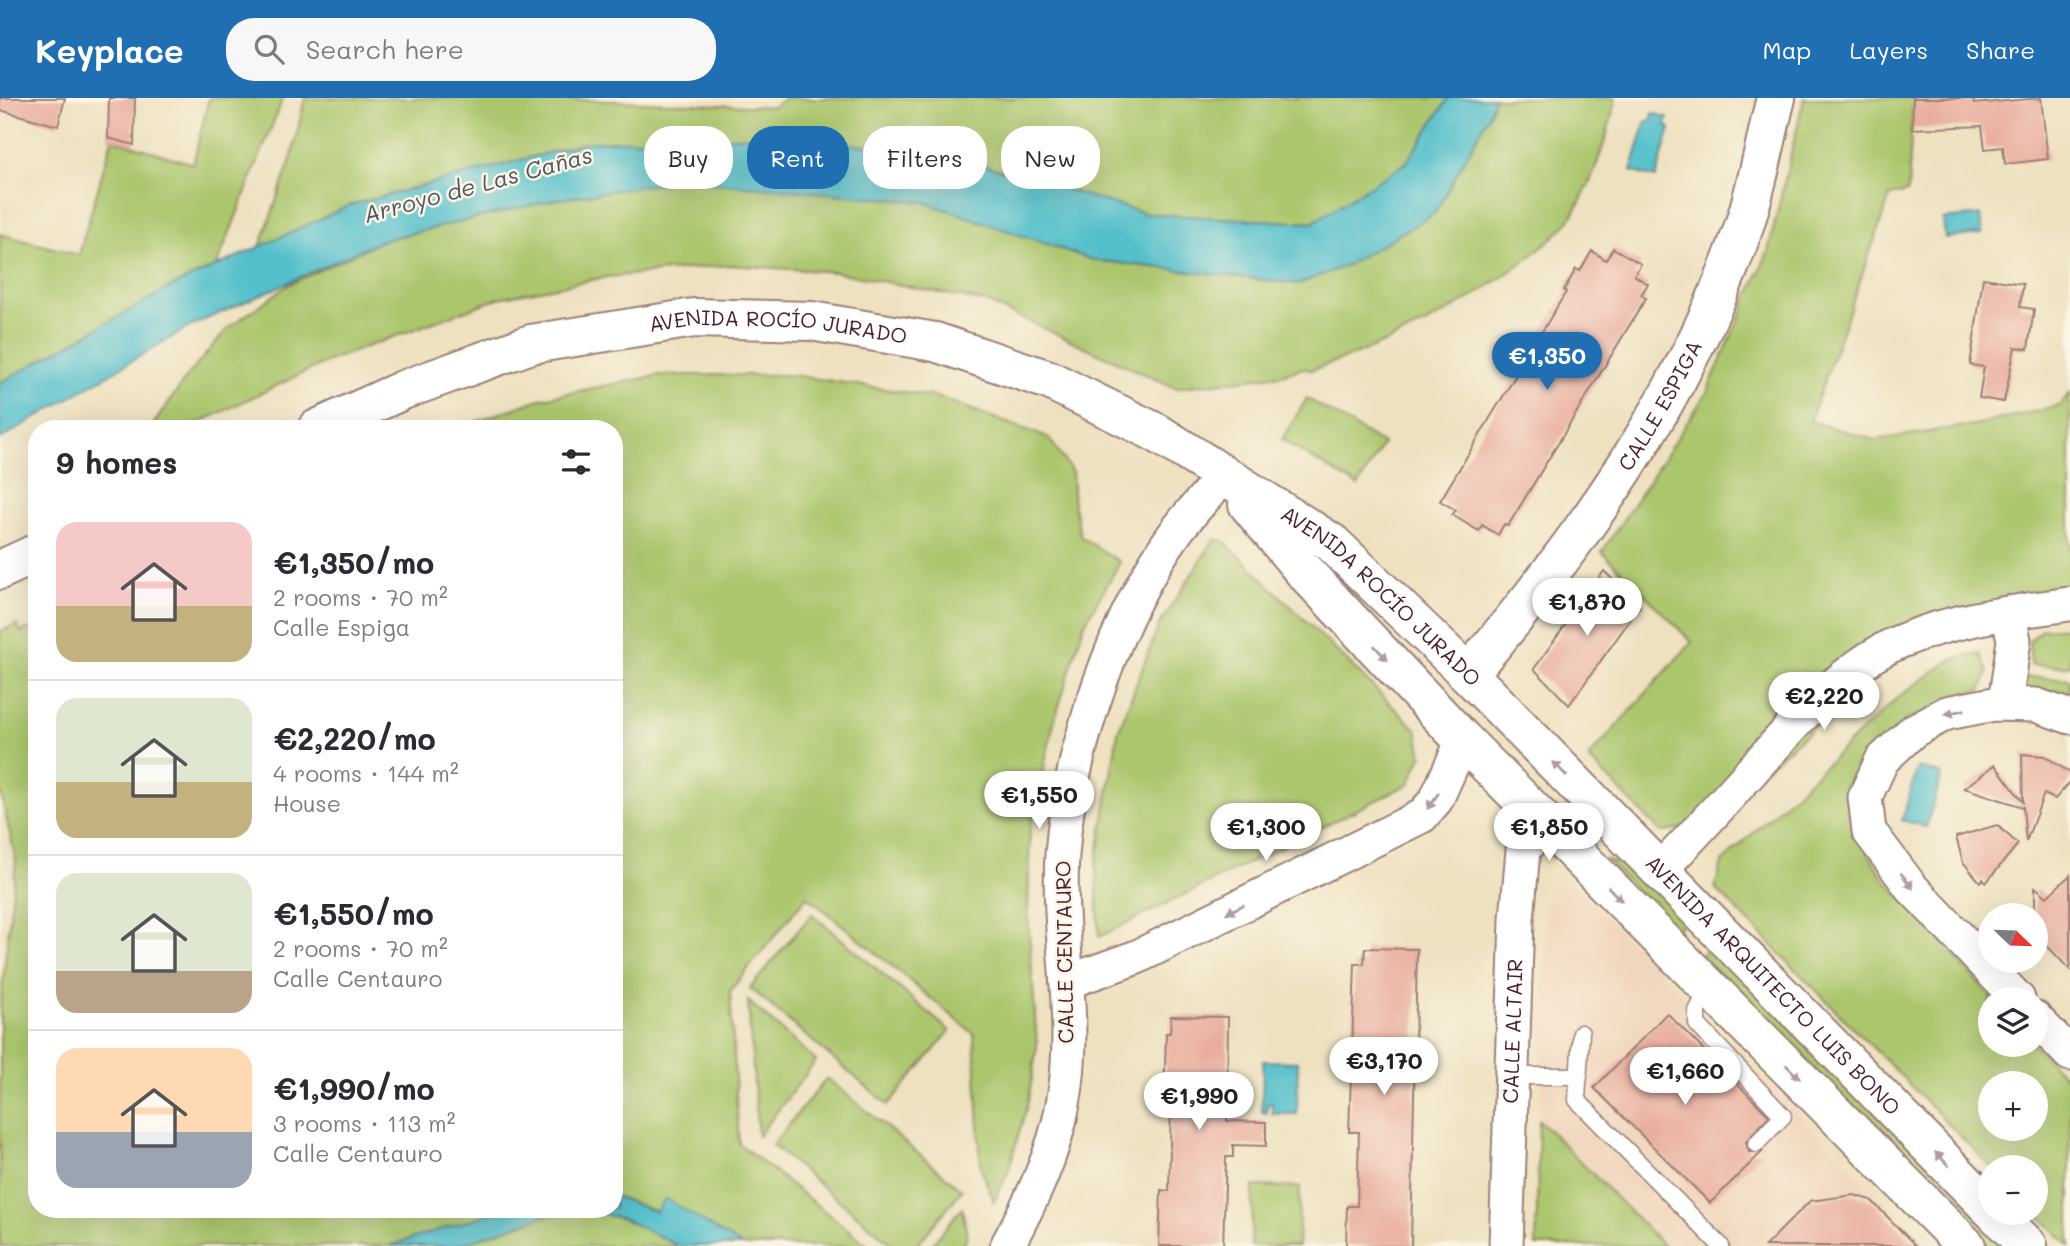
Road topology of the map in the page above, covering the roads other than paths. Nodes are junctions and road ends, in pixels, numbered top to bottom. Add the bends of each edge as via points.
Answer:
1 (1776, 98) edge
2 (337, 420) edge
3 (1223, 477) junction
4 (1271, 529) junction
5 (28, 557) edge
6 (0, 570) edge
7 (2070, 604) edge
8 (2008, 613) junction
9 (1468, 674) junction
10 (2005, 704) junction
11 (2070, 716) edge
12 (1464, 740) junction
13 (1545, 823) junction
14 (1659, 871) junction
15 (1067, 982) junction
16 (2007, 987) edge
17 (1709, 988) junction
18 (2048, 1031) edge
19 (1581, 1033) dead end
20 (2070, 1054) edge
21 (1511, 1076) junction
22 (1578, 1076) junction
23 (1756, 1144) dead end
24 (1978, 1196) edge
25 (2007, 1225) edge
26 (1007, 1246) edge
27 (1506, 1246) edge
28 (1721, 1246) edge
29 (1966, 1246) edge
30 (2028, 1246) edge

1 - 9 main road, CALLE ESPIGA via 1743,231 1674,389 1601,504 1514,621
2 - 3 main road, AVENIDA ROCÍO JURADO via 403,390 531,344 694,318 811,321 935,342 1049,380 1157,433
3 - 4 main road, AVENIDA ROCÍO JURADO
3 - 9 main road, AVENIDA ROCÍO JURADO via 1332,543
3 - 15 street, CALLE CENTAURO via 1177,530 1126,618 1082,735 1062,853 1061,933
4 - 9 main road, AVENIDA ROCÍO JURADO via 1306,547 1428,663
4 -> 12 main road, AVENIDA ROCÍO JURADO via 1301,568
5 - 6 main road
7 - 8 street
8 - 10 street via 2014,640
8 - 14 street via 1933,630 1898,642 1863,662 1804,714
14 -> 9 main road, AVENIDA ARQUITECTO LUIS BONO
10 - 11 street via 2036,705
10 -> 16 street via 1947,713 1913,731 1882,760 1866,797 1869,831 1883,850
12 - 13 main road, AVENIDA ARQUITECTO LUIS BONO
12 -> 15 street via 1436,800 1422,816 1137,957
13 -> 17 main road, AVENIDA ARQUITECTO LUIS BONO
13 - 21 street, CALLE ALTAIR via 1523,850
24 -> 14 main road, AVENIDA ARQUITECTO LUIS BONO
15 - 26 street, CALLE CENTAURO via 1064,1102 1052,1150
17 - 23 lane via 1697,1011 1697,1024 1783,1116
17 -> 29 main road, AVENIDA ARQUITECTO LUIS BONO
18 - 20 street
19 - 22 lane
21 - 22 lane
21 - 27 street, CALLE ALTAIR
22 - 28 lane via 1577,1100
25 - 30 main road

